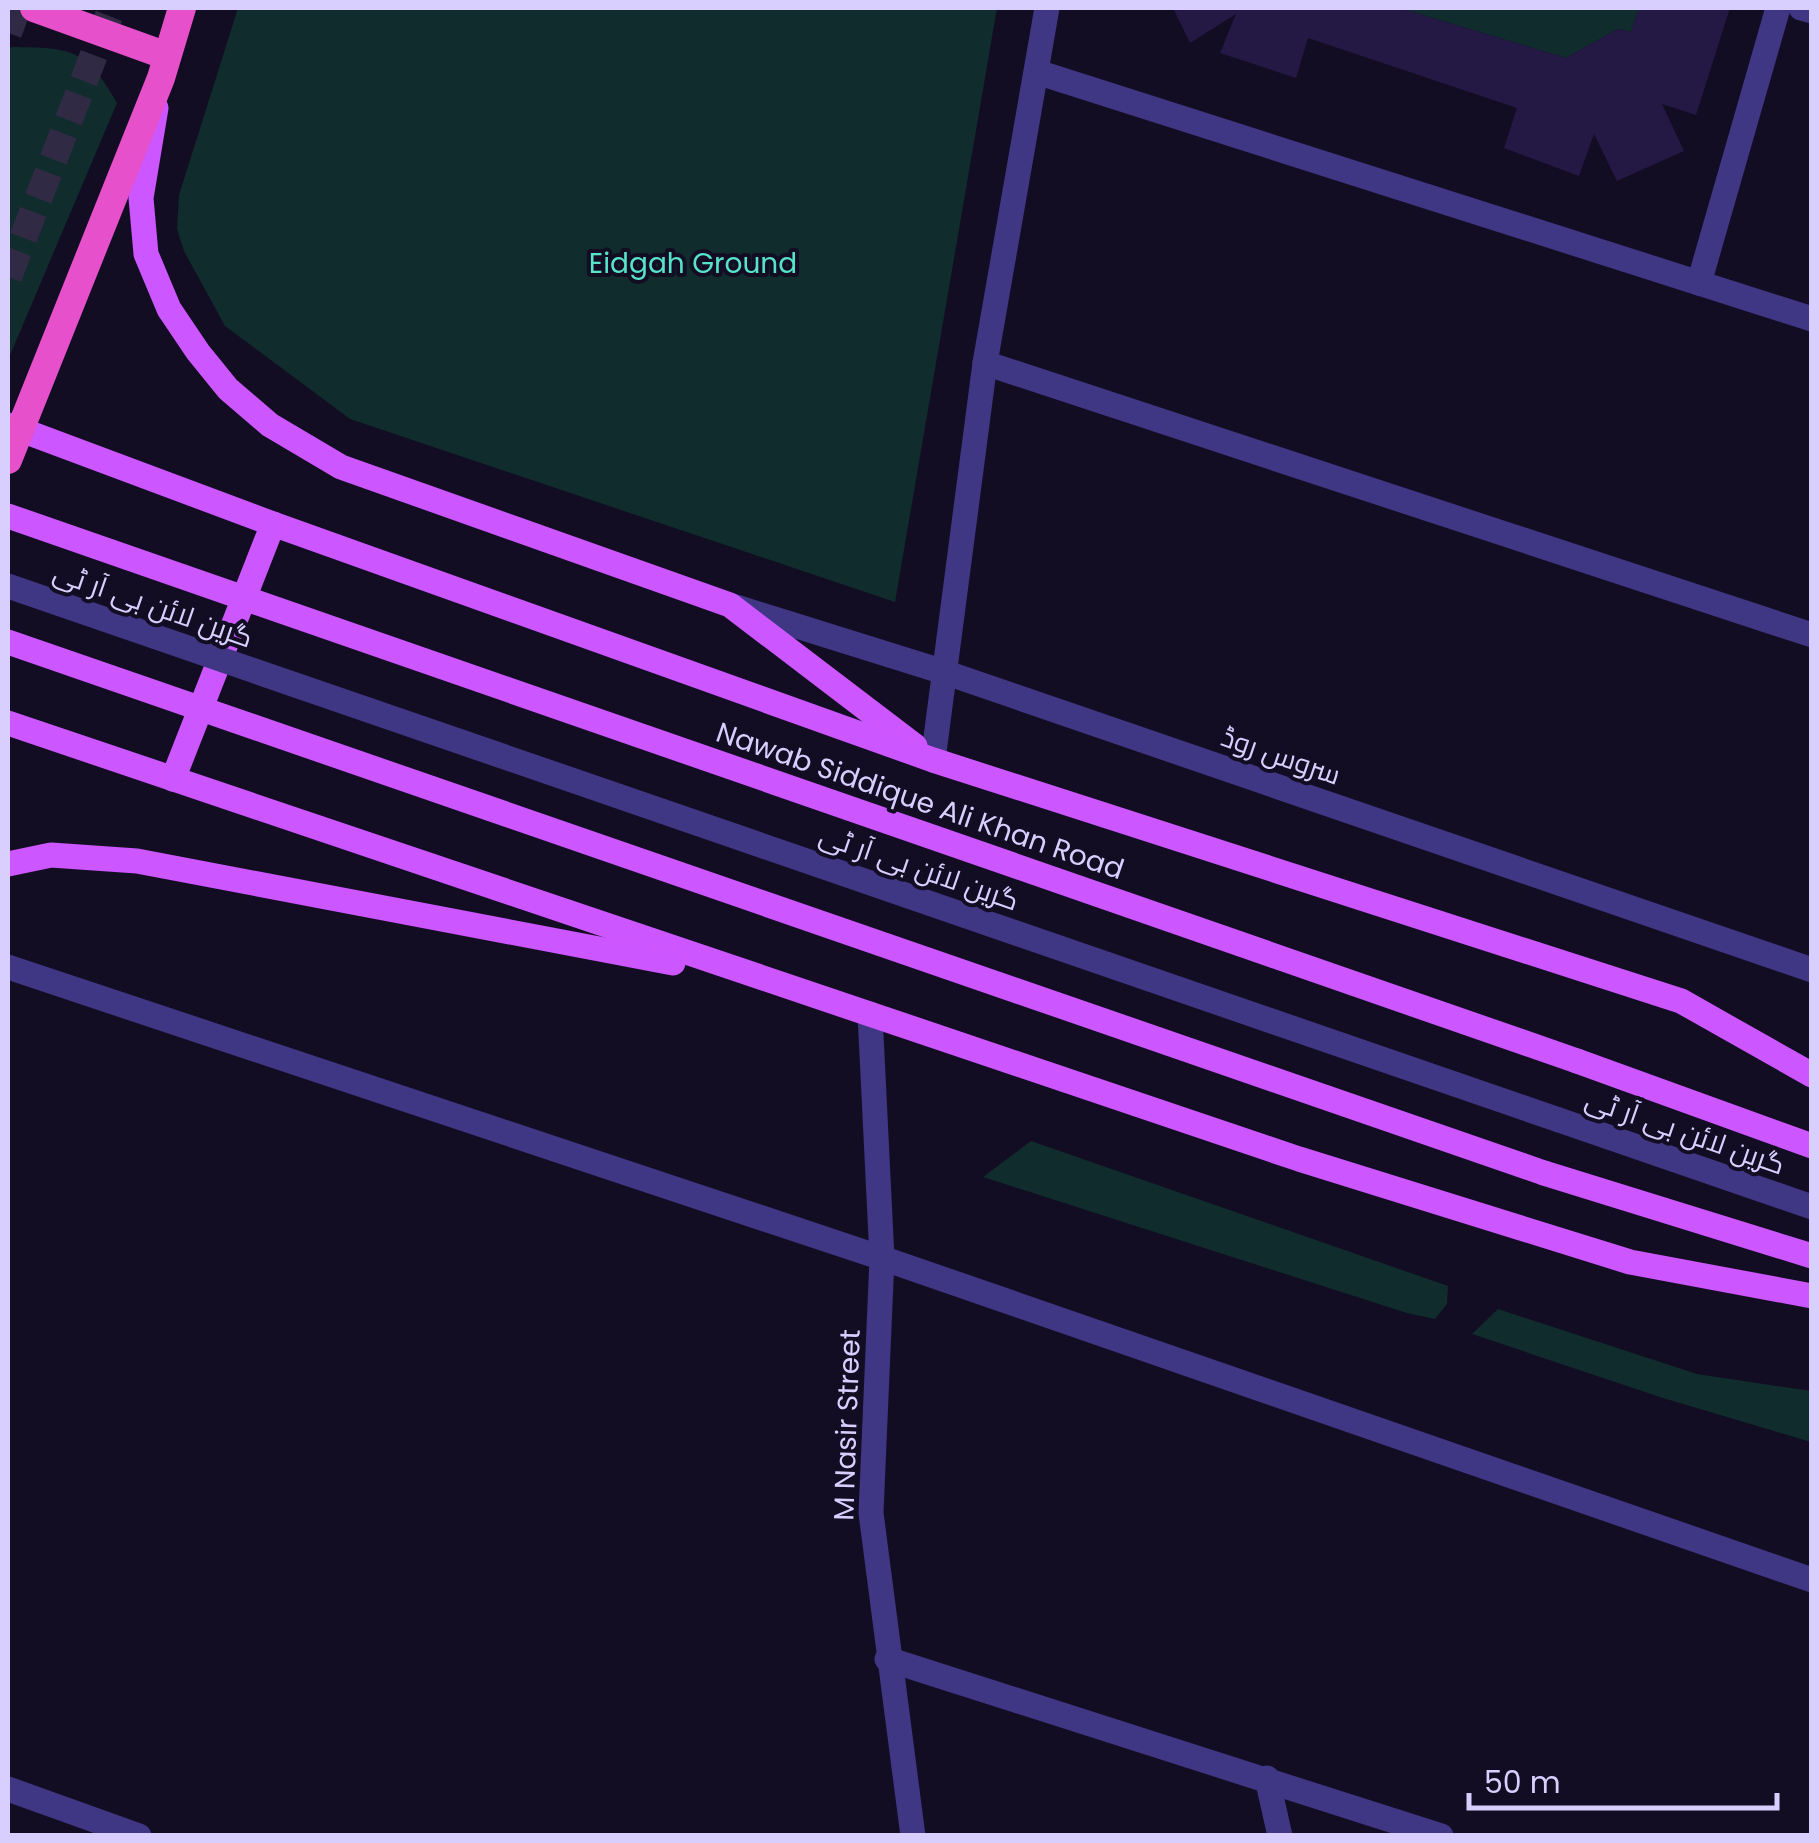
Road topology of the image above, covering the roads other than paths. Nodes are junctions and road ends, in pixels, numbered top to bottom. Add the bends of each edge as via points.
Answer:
1 (34, 8) edge
2 (182, 8) edge
3 (1048, 8) edge
4 (1778, 8) edge
5 (1800, 8) edge
6 (1812, 11) edge
7 (164, 67) junction
8 (1037, 72) junction
9 (1698, 283) junction
10 (1812, 319) edge
11 (985, 362) junction
12 (13, 427) edge
13 (8, 460) edge
14 (8, 516) edge
15 (273, 524) junction
16 (8, 586) edge
17 (730, 605) junction
18 (1812, 634) edge
19 (8, 642) edge
20 (944, 672) junction
21 (8, 723) edge
22 (933, 760) junction
23 (172, 779) junction
24 (8, 864) edge
25 (8, 966) edge
26 (1812, 970) edge
27 (766, 980) junction
28 (870, 1014) junction
29 (1812, 1074) edge
30 (1812, 1146) edge
31 (1812, 1207) edge
32 (1812, 1256) edge
33 (882, 1258) junction
34 (1812, 1296) edge
35 (1812, 1580) edge
36 (888, 1659) junction
37 (1267, 1778) junction
38 (8, 1789) edge
39 (139, 1836) edge
40 (913, 1836) edge
41 (1280, 1836) edge
42 (1441, 1836) edge

1 - 7 highway
2 - 7 highway
3 - 8 street
4 - 9 street
5 - 6 street
7 - 12 highway
7 - 17 main road via 141,198 146,254 169,309 228,389 342,468
8 - 9 street
8 - 11 street
9 - 10 street
11 - 18 street
11 - 20 street
12 - 13 highway
12 - 15 main road
14 - 30 main road, Nawab Siddique Ali Khan Road, bridge
15 - 22 main road
15 - 23 main road
16 - 31 street, گرین لائن بی آر ٹی, bridge
17 - 20 street, سروس روڈ
17 - 22 main road
19 - 32 main road, bridge via 1544,1174
20 - 22 street
20 - 26 street, سروس روڈ
21 - 23 main road
22 - 29 main road via 1681,1001
23 - 27 main road
24 - 27 main road via 52,856 138,862
25 - 33 street
27 - 28 main road
28 - 33 street, M Nasir Street
28 - 34 main road via 1299,1160 1630,1262
33 - 35 street
33 - 36 street, M Nasir Street via 871,1513
36 - 37 street
36 - 40 street, M Nasir Street
37 - 41 street
37 - 42 street
38 - 39 street

